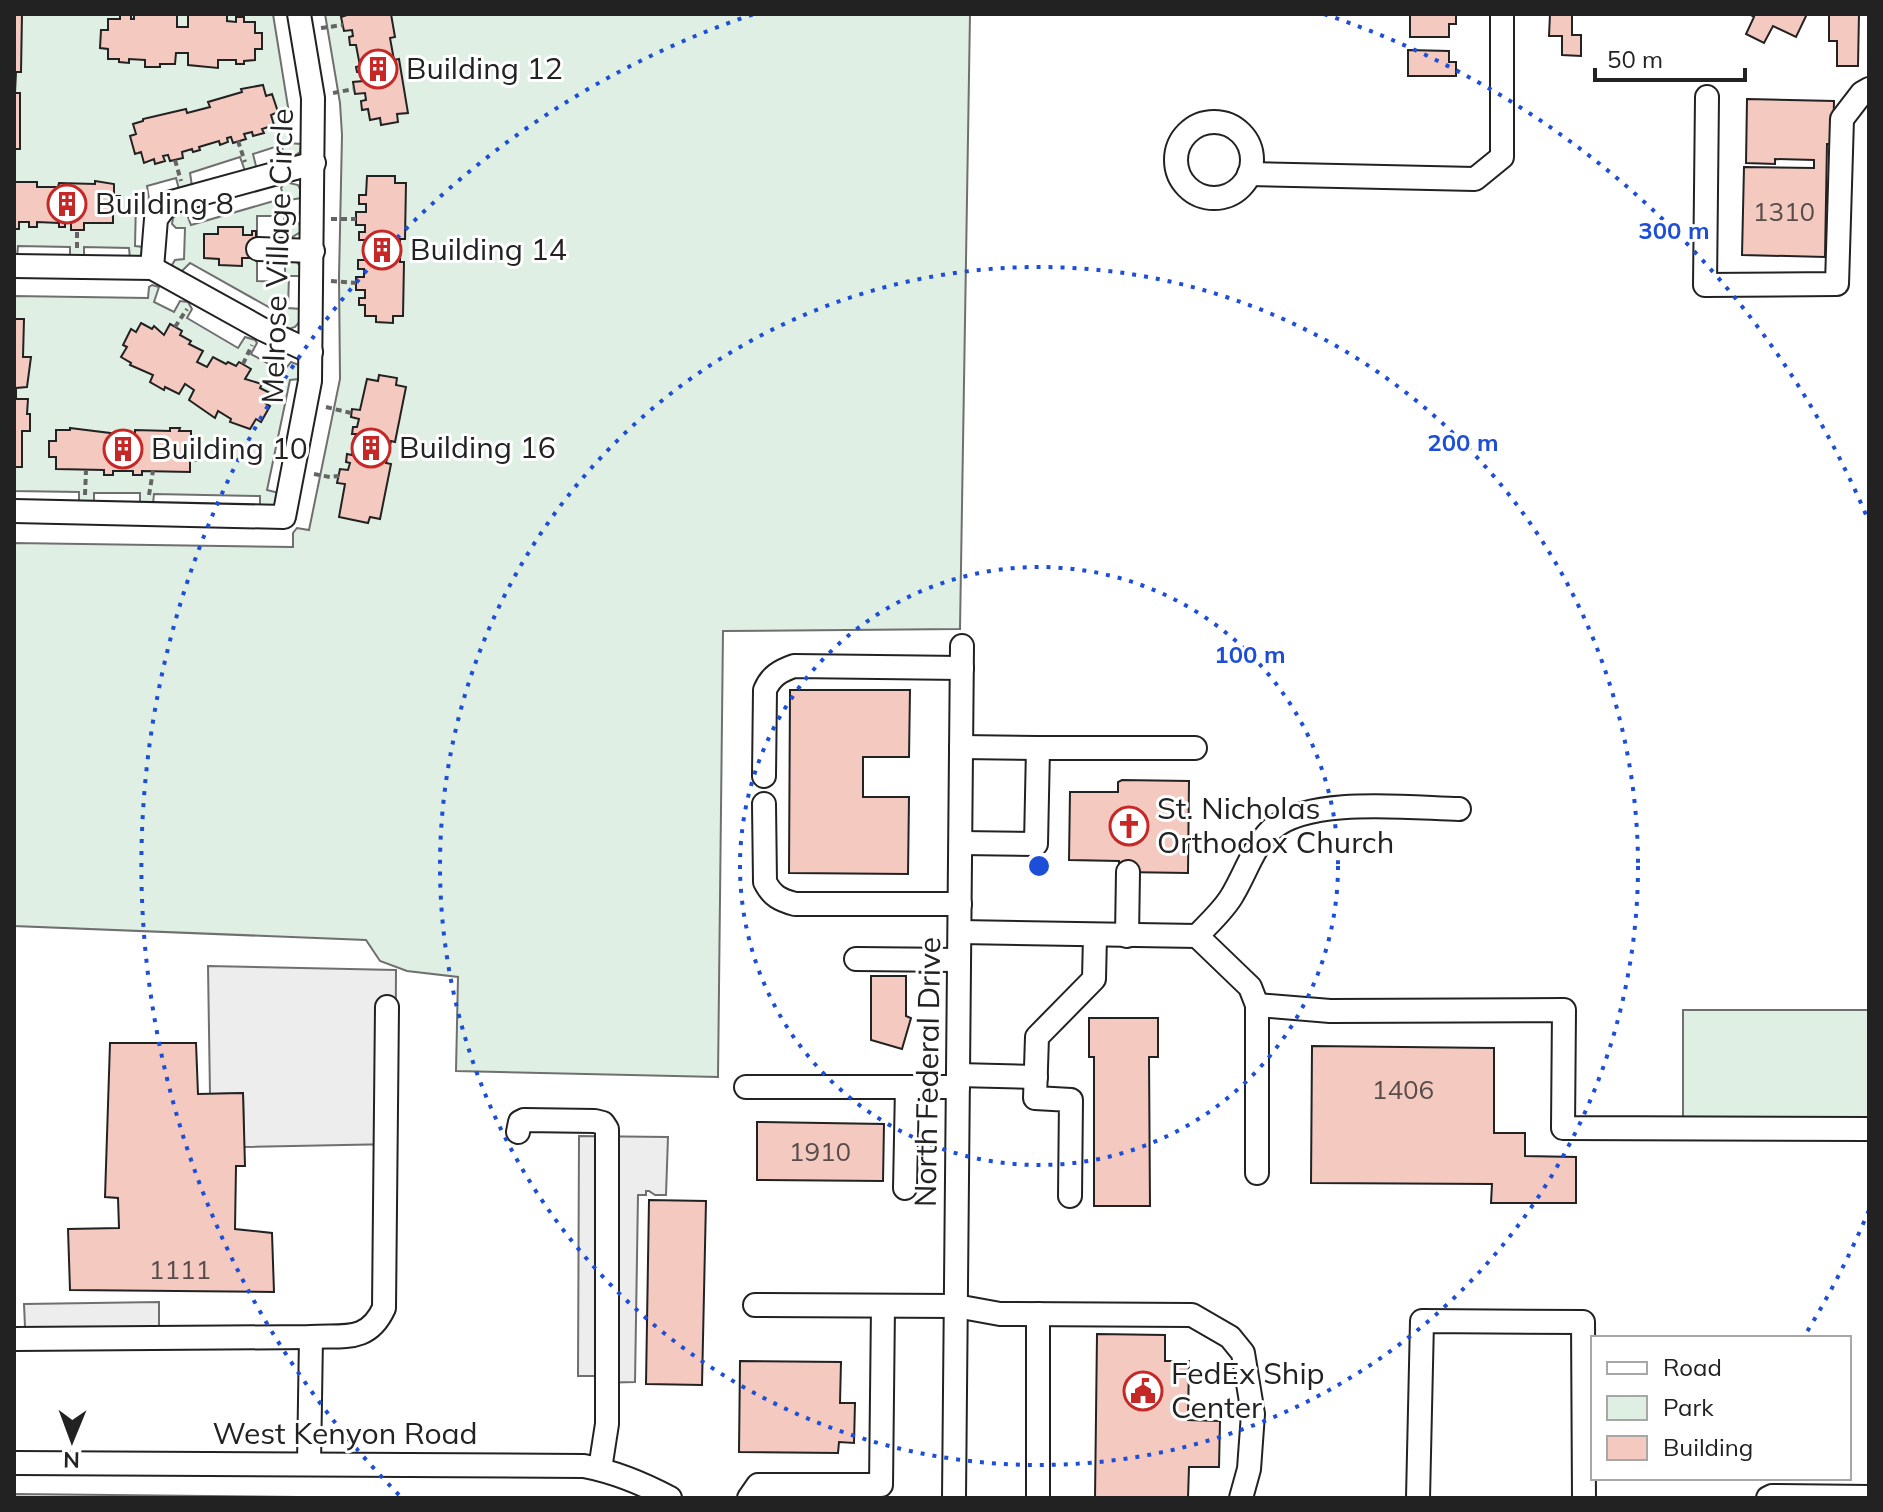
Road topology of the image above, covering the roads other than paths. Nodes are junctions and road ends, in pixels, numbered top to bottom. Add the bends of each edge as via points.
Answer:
1 (299, 14) edge
2 (1502, 14) edge
3 (1869, 89) edge
4 (1707, 97) dead end
5 (314, 163) junction
6 (1249, 174) dead end
7 (258, 249) dead end
8 (313, 251) junction
9 (14, 266) edge
10 (152, 268) junction
11 (311, 352) junction
12 (14, 511) edge
13 (961, 747) junction
14 (1038, 748) junction
15 (1195, 748) dead end
16 (764, 776) dead end
17 (764, 804) dead end
18 (1459, 809) dead end
19 (961, 843) junction
20 (1128, 872) dead end
21 (960, 904) junction
22 (960, 932) junction
23 (1095, 936) junction
24 (1127, 936) junction
25 (1197, 936) junction
26 (856, 959) dead end
27 (959, 960) junction
28 (1257, 1005) junction
29 (387, 1007) dead end
30 (1036, 1077) junction
31 (958, 1081) junction
32 (746, 1087) dead end
33 (907, 1087) junction
34 (1869, 1129) edge
35 (518, 1132) dead end
36 (1257, 1173) dead end
37 (905, 1188) dead end
38 (1070, 1196) dead end
39 (755, 1305) dead end
40 (883, 1306) junction
41 (956, 1306) junction
42 (1038, 1314) junction
43 (311, 1337) junction
44 (14, 1339) edge
45 (14, 1463) edge
46 (309, 1464) junction
47 (600, 1469) junction
48 (1869, 1497) edge
49 (670, 1498) edge
50 (749, 1498) edge
51 (954, 1498) edge
52 (1038, 1498) edge
53 (1241, 1498) edge
54 (1418, 1498) edge
55 (1584, 1498) edge
56 (1768, 1498) edge

1 - 5 street, Melrose Village Circle via 313,98
2 - 6 street via 1502,157 1475,179
3 - 4 street via 1842,119 1837,284 1705,285
5 - 8 street, Melrose Village Circle
5 - 10 street via 168,203 156,219
7 - 8 street
8 - 11 street, Melrose Village Circle
9 - 10 street
10 - 11 street
11 - 12 street, Melrose Village Circle via 284,517
13 - 14 street
13 - 16 street, North Federal Drive via 962,657 794,666 770,679 765,690
13 - 19 street, North Federal Drive
14 - 15 street
14 - 19 street via 1036,844
17 - 21 street via 765,882 783,901
18 - 25 street via 1306,811 1272,829 1251,856 1232,897
19 - 21 street, North Federal Drive
20 - 24 street
21 - 22 street, North Federal Drive
22 - 23 street
22 - 27 street, North Federal Drive
23 - 24 street
23 - 30 street via 1094,979 1037,1037
24 - 25 street
25 - 28 street via 1250,987
26 - 27 street
27 - 31 street, North Federal Drive
28 - 34 street via 1330,1011 1564,1010 1563,1128
28 - 36 street
29 - 43 street via 384,1308 376,1324 360,1334
30 - 31 street
30 - 38 street via 1035,1098 1071,1100
31 - 33 street
31 - 41 street, North Federal Drive
32 - 33 street
33 - 37 street
35 - 47 street via 524,1120 595,1121 607,1129 607,1424
39 - 40 street
40 - 41 street
40 - 50 street via 881,1485 758,1485
41 - 42 street
41 - 51 street, North Federal Drive
42 - 52 street
42 - 53 street via 1192,1315 1230,1337 1243,1353 1253,1414
43 - 44 street
43 - 46 street
45 - 46 street, West Kenyon Road
46 - 47 street, West Kenyon Road
47 - 49 street, West Kenyon Road
48 - 56 street
54 - 55 street via 1422,1321 1583,1322

